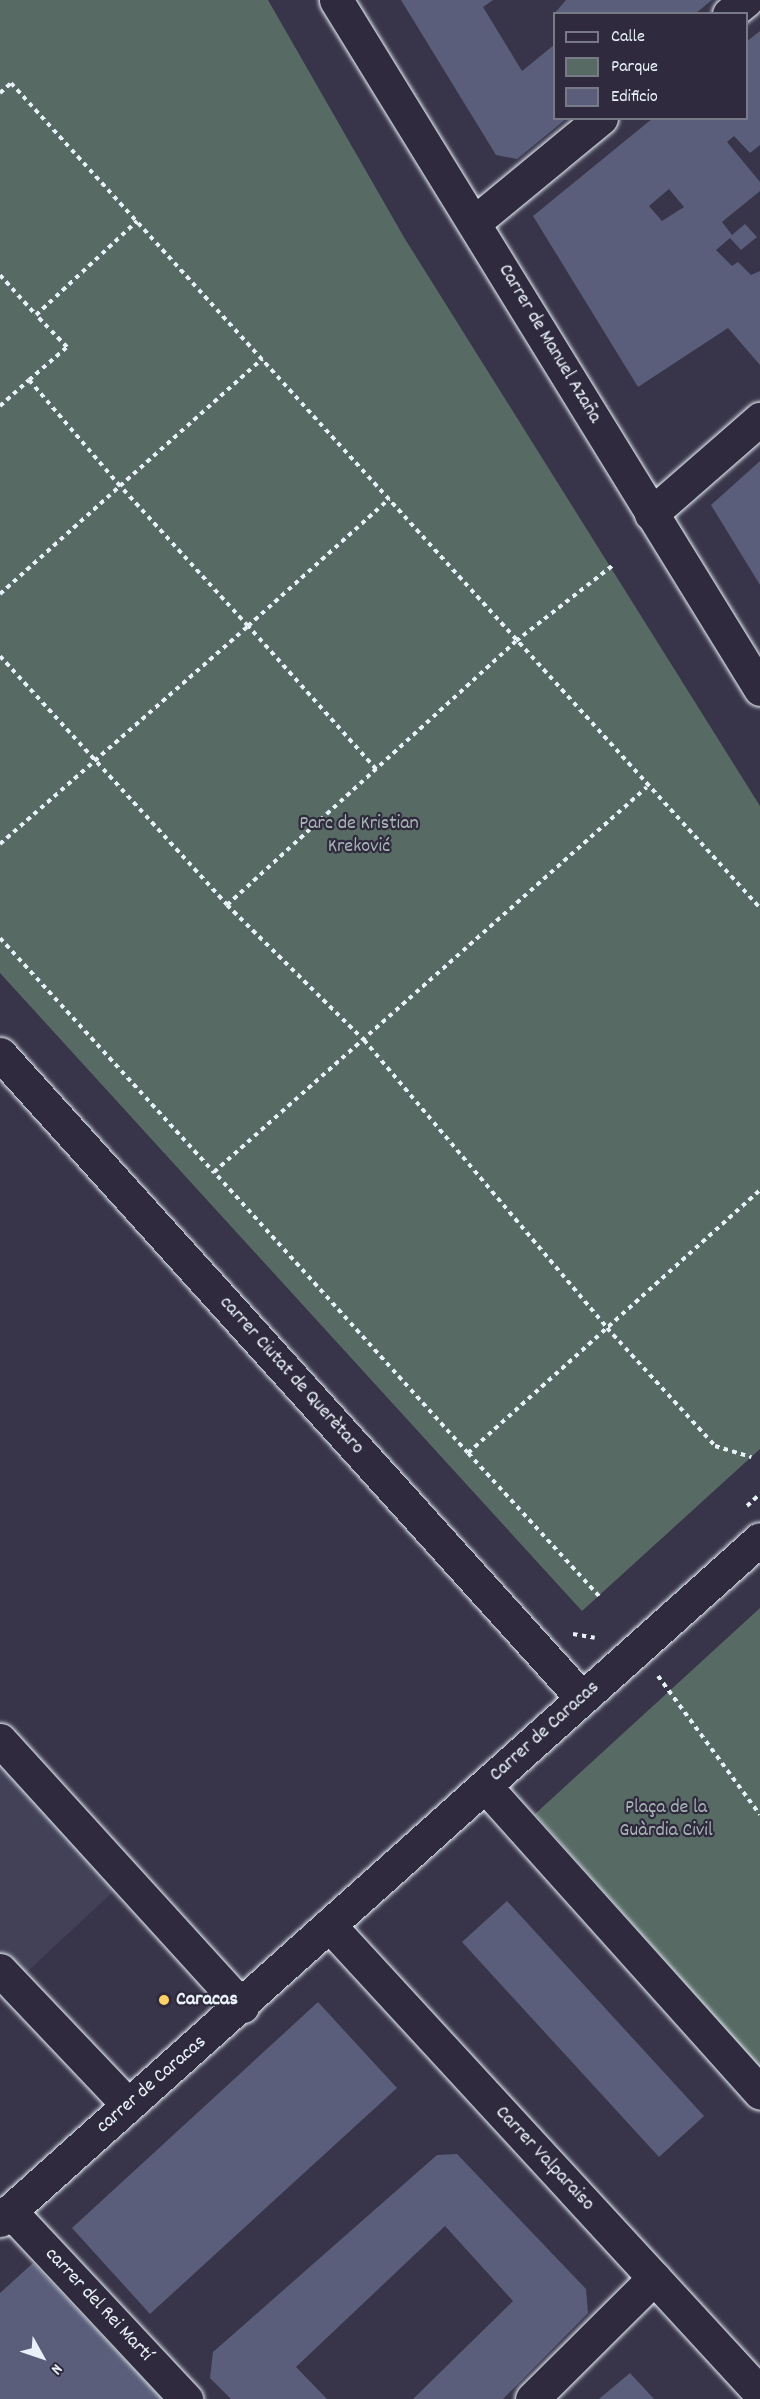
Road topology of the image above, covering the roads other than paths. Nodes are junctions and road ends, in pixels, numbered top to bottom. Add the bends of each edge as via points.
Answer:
1 (336, 0) edge
2 (746, 0) edge
3 (731, 12) edge
4 (599, 120) edge
5 (476, 221) junction
6 (760, 420) edge
7 (651, 514) junction
8 (760, 689) edge
9 (0, 1054) edge
10 (760, 1539) edge
11 (582, 1698) junction
12 (0, 1740) edge
13 (485, 1786) junction
14 (329, 1925) junction
15 (0, 1970) edge
16 (242, 2006) junction
17 (760, 2093) edge
18 (128, 2104) junction
19 (5, 2215) edge
20 (654, 2278) junction
21 (760, 2393) edge
22 (186, 2399) edge
23 (532, 2399) edge

1 - 5 street, Carrer de Manuel Azaña
2 - 3 street
4 - 5 street
5 - 7 street, Carrer de Manuel Azaña
6 - 7 street
7 - 8 street, Carrer de Manuel Azaña
9 - 11 street, carrer Ciutat de Querètaro
10 - 11 street, Carrer de Caracas
11 - 13 street, Carrer de Caracas
12 - 16 street
13 - 14 street, Carrer de Caracas
13 - 17 street
14 - 16 street, carrer de Caracas
14 - 20 street, Carrer Valparaiso
15 - 18 street
16 - 18 street, carrer de Caracas
18 - 19 street, carrer de Caracas
19 - 22 street, carrer del Rei Martí
20 - 21 street, Carrer Valparaiso
20 - 23 street

